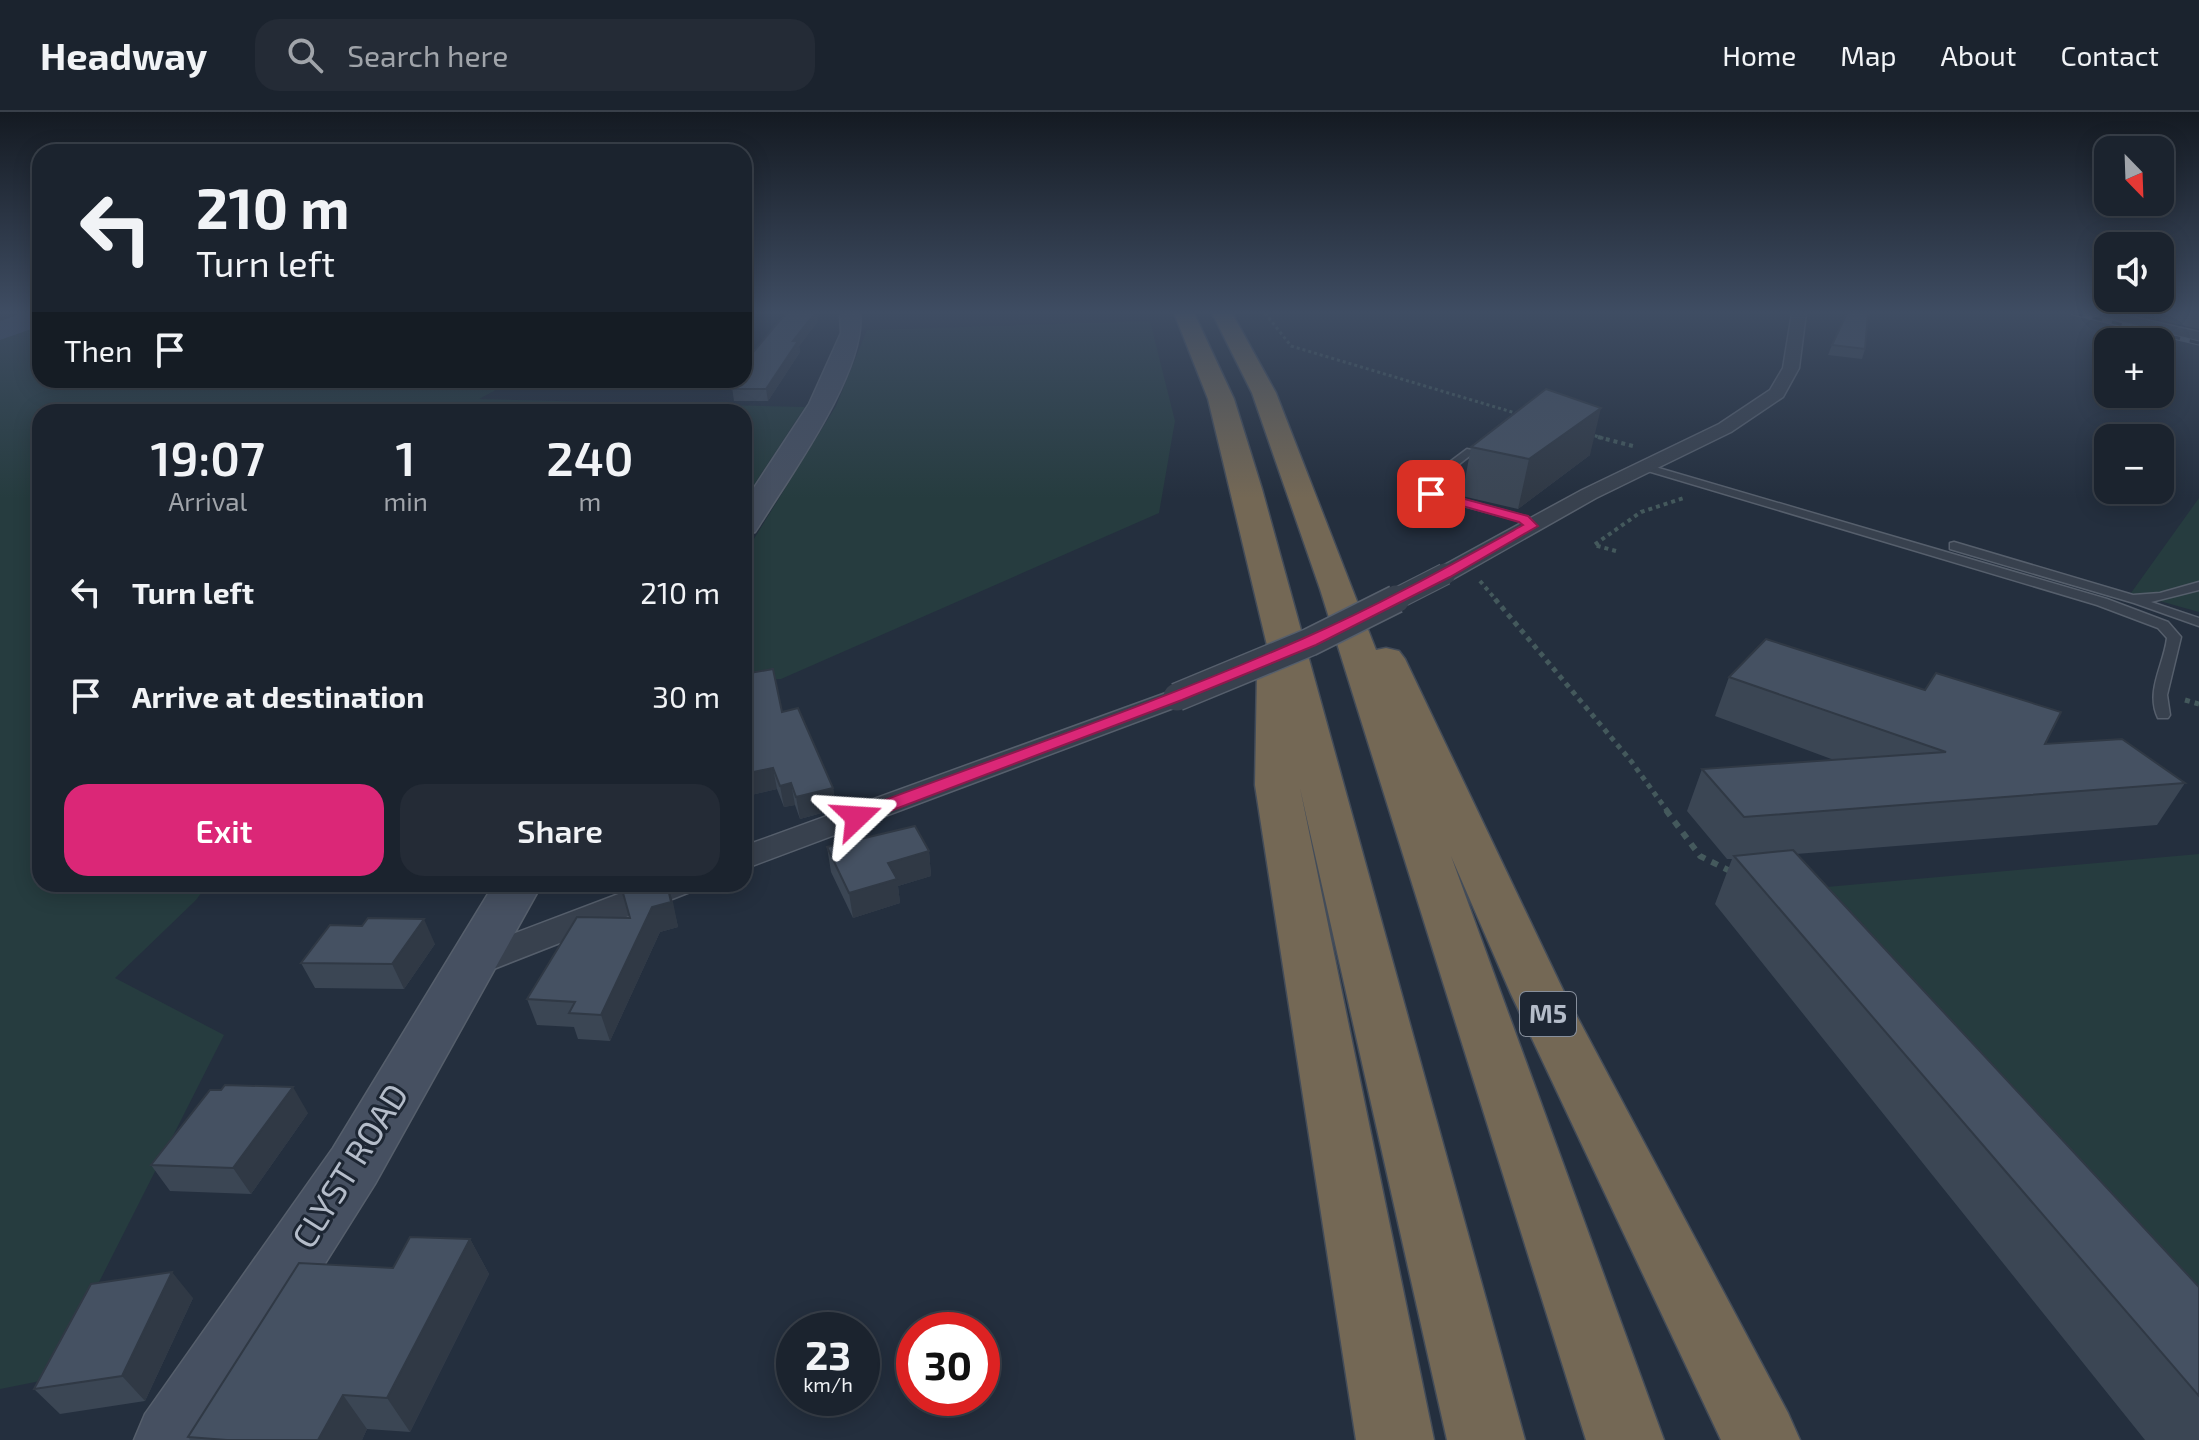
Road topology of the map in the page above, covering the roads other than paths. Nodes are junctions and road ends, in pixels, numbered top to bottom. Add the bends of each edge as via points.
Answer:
1 (833, 375) edge
2 (1211, 375) edge
3 (1255, 375) edge
4 (1787, 375) edge
5 (1471, 451) edge
6 (1661, 460) junction
7 (752, 513) edge
8 (1531, 526) junction
9 (2199, 586) edge
10 (1337, 589) junction
11 (2132, 599) junction
12 (1276, 601) junction
13 (2199, 622) edge
14 (2163, 715) dead end
15 (752, 855) edge
16 (513, 892) edge
17 (657, 892) edge
18 (473, 963) junction
19 (171, 1440) edge
20 (1395, 1440) edge
21 (1486, 1440) edge
22 (1625, 1440) edge
23 (1761, 1440) edge

1 - 7 street via 821,404
2 - 12 highway
3 - 10 highway, M5
4 - 6 street via 1777,393 1743,418
5 - 8 lane via 1423,487 1431,494 1524,519
6 - 8 street
6 - 11 lane
6 - 14 lane via 2163,625 2174,637 2158,693
8 - 15 street, bridge via 1310,642
9 - 11 lane
10 - 22 highway, M5
10 - 23 highway, M5 via 1375,634 1537,992
11 - 13 lane
12 - 20 highway via 1277,785
12 - 21 highway
16 - 18 street, CLYST ROAD
17 - 18 street
18 - 19 street, CLYST ROAD via 354,1166

